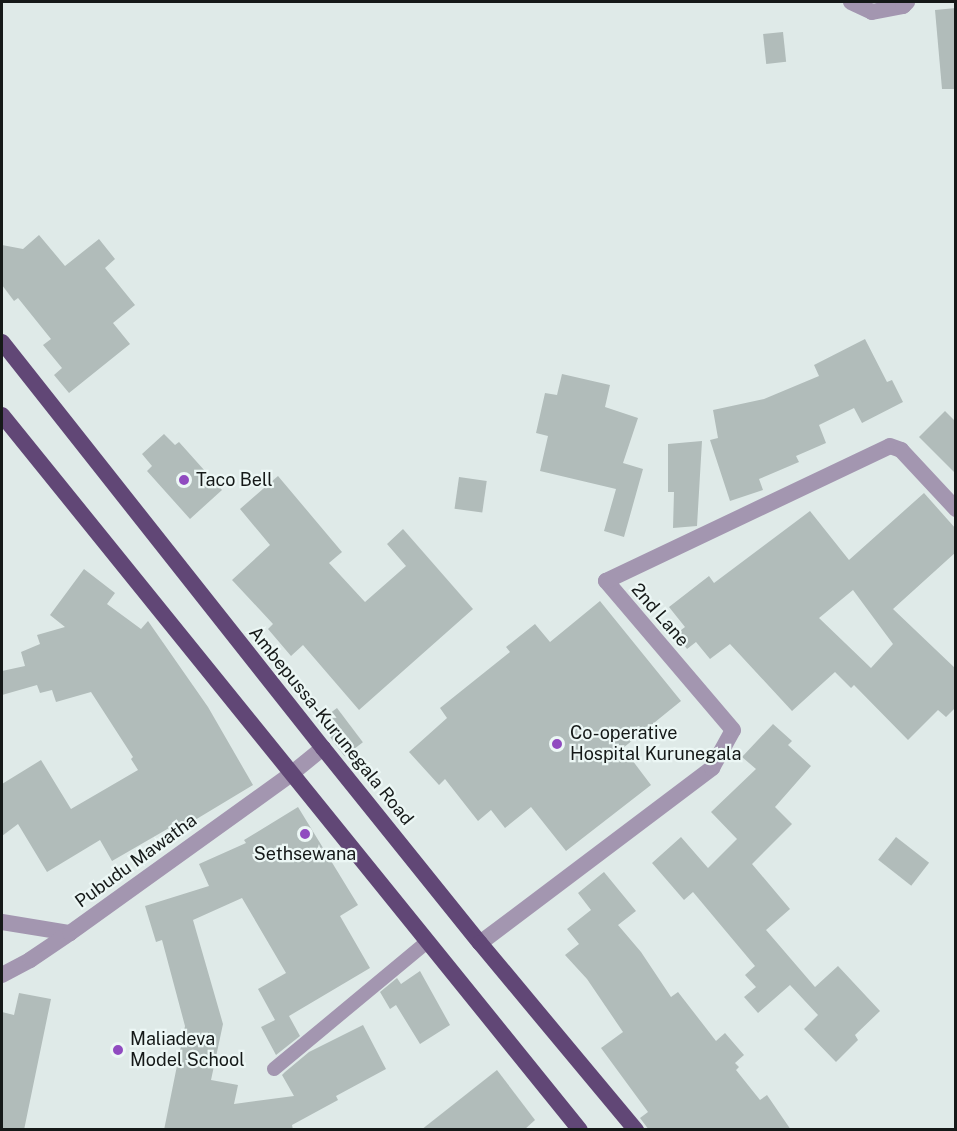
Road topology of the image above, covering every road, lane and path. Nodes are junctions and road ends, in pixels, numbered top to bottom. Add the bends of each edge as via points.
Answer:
1 (851, 2) edge
2 (907, 2) edge
3 (2, 342) edge
4 (2, 415) edge
5 (956, 509) edge
6 (323, 748) junction
7 (291, 774) junction
8 (2, 922) edge
9 (70, 933) junction
10 (428, 942) junction
11 (480, 943) junction
12 (2, 975) edge
13 (274, 1069) dead end
14 (580, 1130) edge
15 (636, 1130) edge

1 - 2 street via 872,12
3 - 6 highway, Ambepussa-Kurunegala Road
4 - 7 highway
5 - 11 street, 2nd Lane via 901,450 890,446 606,581 733,730 712,768
6 - 7 street, Pubudu Mawatha
6 - 11 highway, Ambepussa-Kurunegala Road
7 - 9 street, Pubudu Mawatha
7 - 10 highway
8 - 9 street
9 - 12 street, Pubudu Mawatha
10 - 13 lane
10 - 14 highway
11 - 15 highway, Ambepussa-Kurunegala Road

